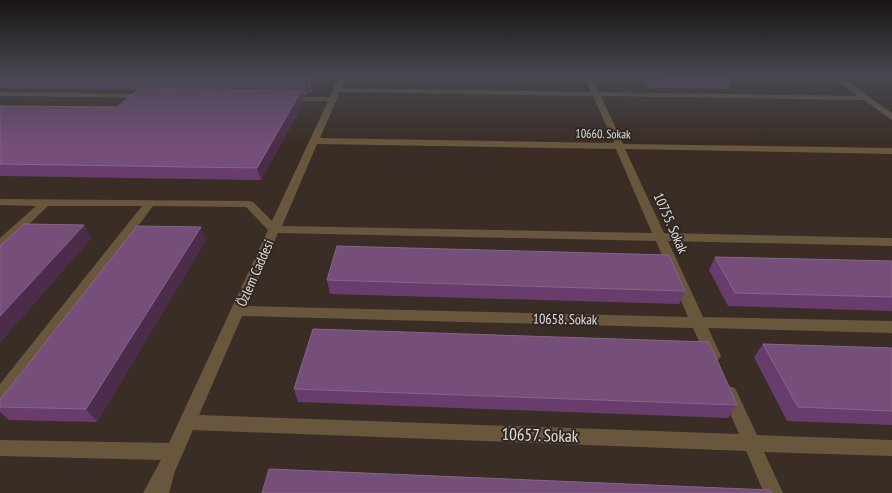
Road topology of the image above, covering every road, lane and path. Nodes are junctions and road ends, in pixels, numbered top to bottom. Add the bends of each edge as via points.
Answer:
1 (333, 99) edge
2 (598, 99) edge
3 (867, 99) edge
4 (892, 117) edge
5 (314, 142) junction
6 (620, 146) junction
7 (892, 151) edge
8 (0, 202) edge
9 (46, 202) junction
10 (150, 203) junction
11 (274, 229) junction
12 (660, 237) junction
13 (892, 242) edge
14 (0, 245) edge
15 (238, 311) junction
16 (698, 322) junction
17 (892, 327) edge
18 (717, 365) edge
19 (723, 379) edge
20 (0, 396) edge
21 (188, 422) junction
22 (752, 443) junction
23 (0, 448) edge
24 (892, 448) edge
25 (174, 452) junction
26 (166, 470) junction
27 (152, 493) edge
28 (160, 493) edge
29 (774, 493) edge

1 - 5 street, Özlem Caddesi
2 - 6 street, 10755. Sokak
3 - 4 street
5 - 6 street, 10660. Sokak
5 - 11 street, Özlem Caddesi
6 - 7 street, 10660. Sokak
6 - 12 street, 10755. Sokak
8 - 9 street
9 - 10 street
9 - 14 street
10 - 11 street via 249,204
10 - 20 street
11 - 12 street
11 - 15 street, Özlem Caddesi
12 - 13 street
12 - 16 street, 10755. Sokak
15 - 16 street, 10658. Sokak
15 - 21 street, Özlem Caddesi
16 - 17 street, 10658. Sokak
16 - 18 street, 10755. Sokak
19 - 22 street
21 - 22 street, 10657. Sokak
21 - 25 street, Özlem Caddesi
22 - 24 street, 10657. Sokak
22 - 29 street
23 - 25 street
25 - 26 street, Özlem Caddesi
26 - 27 street, Özlem Caddesi
26 - 28 street, Özlem Caddesi

